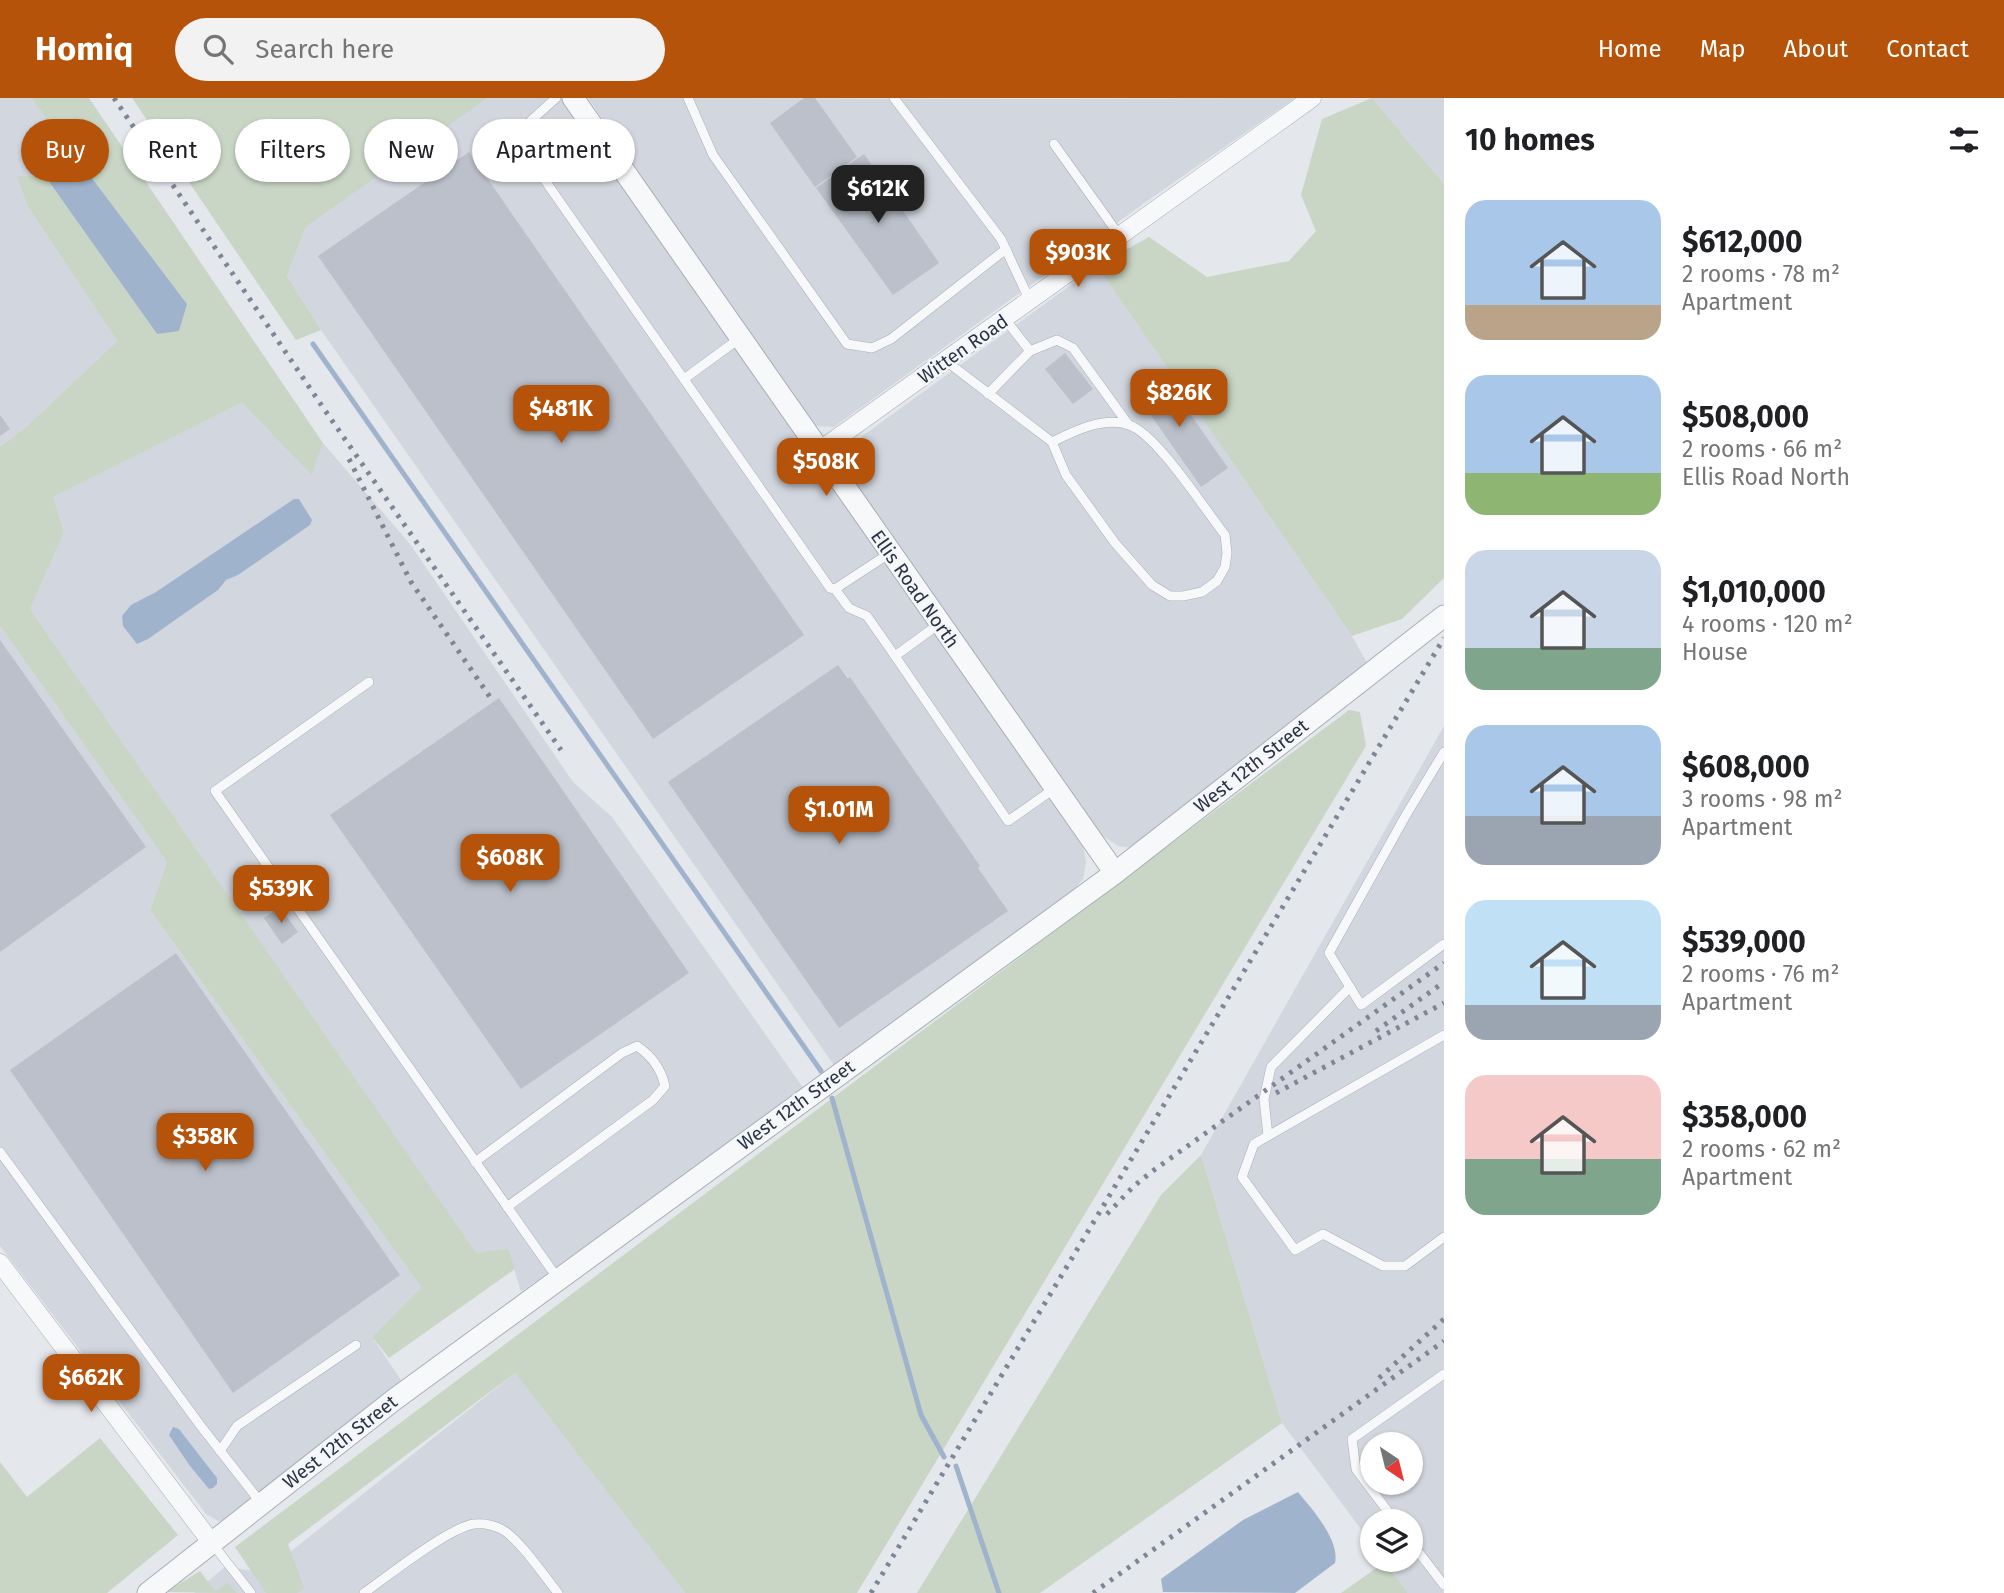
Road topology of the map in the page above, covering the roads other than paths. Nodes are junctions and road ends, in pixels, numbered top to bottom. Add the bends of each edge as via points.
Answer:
1 (556, 98) edge
2 (573, 98) edge
3 (688, 98) edge
4 (894, 98) edge
5 (1312, 98) edge
6 (1054, 144) dead end
7 (1119, 236) junction
8 (1006, 249) junction
9 (1030, 301) junction
10 (1005, 319) junction
11 (740, 338) junction
12 (1030, 351) junction
13 (946, 361) junction
14 (684, 379) junction
15 (988, 394) junction
16 (1128, 424) junction
17 (1052, 442) junction
18 (819, 451) junction
19 (890, 553) junction
20 (835, 589) junction
21 (1444, 616) edge
22 (939, 624) junction
23 (895, 656) junction
24 (369, 682) dead end
25 (1444, 752) edge
26 (1055, 788) junction
27 (1115, 873) junction
28 (1444, 944) edge
29 (1350, 986) junction
30 (1444, 1035) edge
31 (1268, 1136) junction
32 (0, 1152) edge
33 (475, 1162) junction
34 (507, 1208) junction
35 (1444, 1237) edge
36 (0, 1263) edge
37 (558, 1279) junction
38 (356, 1345) dead end
39 (1444, 1374) edge
40 (220, 1451) junction
41 (261, 1503) junction
42 (1386, 1509) edge
43 (211, 1542) junction
44 (1423, 1558) edge
45 (1444, 1585) edge
46 (148, 1593) edge
47 (251, 1593) edge
48 (365, 1593) edge
49 (558, 1593) edge

1 - 14 lane via 516,139
2 - 11 street, Ellis Road North
3 - 8 lane via 713,155 848,344 872,348 891,339
4 - 8 lane
5 - 7 street, Witten Road
6 - 7 lane
7 - 9 street, Witten Road
8 - 9 lane
9 - 10 street, Witten Road
10 - 12 lane
10 - 13 street, Witten Road
11 - 14 lane
11 - 18 street, Ellis Road North
12 - 15 lane
12 - 16 lane via 1057,340 1073,348
13 - 15 lane
13 - 18 street, Witten Road
14 - 20 lane
15 - 17 lane
16 - 17 lane via 1094,424
16 - 17 lane via 1158,447 1225,535 1225,567 1217,581 1202,592 1170,596 1152,585 1066,475
18 - 19 street, Ellis Road North
19 - 20 lane
19 - 22 street, Ellis Road North
20 - 23 lane via 849,608 867,615
21 - 27 street, West 12th Street
22 - 23 lane
22 - 26 street, Ellis Road North
23 - 26 lane via 1008,821
24 - 33 lane via 215,791
25 - 29 lane via 1329,954
26 - 27 street, Ellis Road North
27 - 37 street, West 12th Street
28 - 29 lane via 1361,1005
29 - 31 lane via 1271,1067 1264,1099
30 - 31 lane
31 - 35 lane via 1254,1144 1242,1177 1295,1250 1323,1234 1383,1266 1405,1266
32 - 40 lane
33 - 34 lane
33 - 34 lane via 622,1053 637,1046 650,1055 665,1086 653,1100
34 - 37 lane
36 - 43 street
37 - 41 street, West 12th Street
38 - 40 lane via 237,1426
39 - 42 lane via 1352,1439 1356,1469
40 - 41 lane
41 - 43 street, West 12th Street
43 - 46 street, West 12th Street
43 - 47 lane
44 - 45 lane
48 - 49 lane via 448,1536 472,1524 486,1524 502,1529 516,1542

